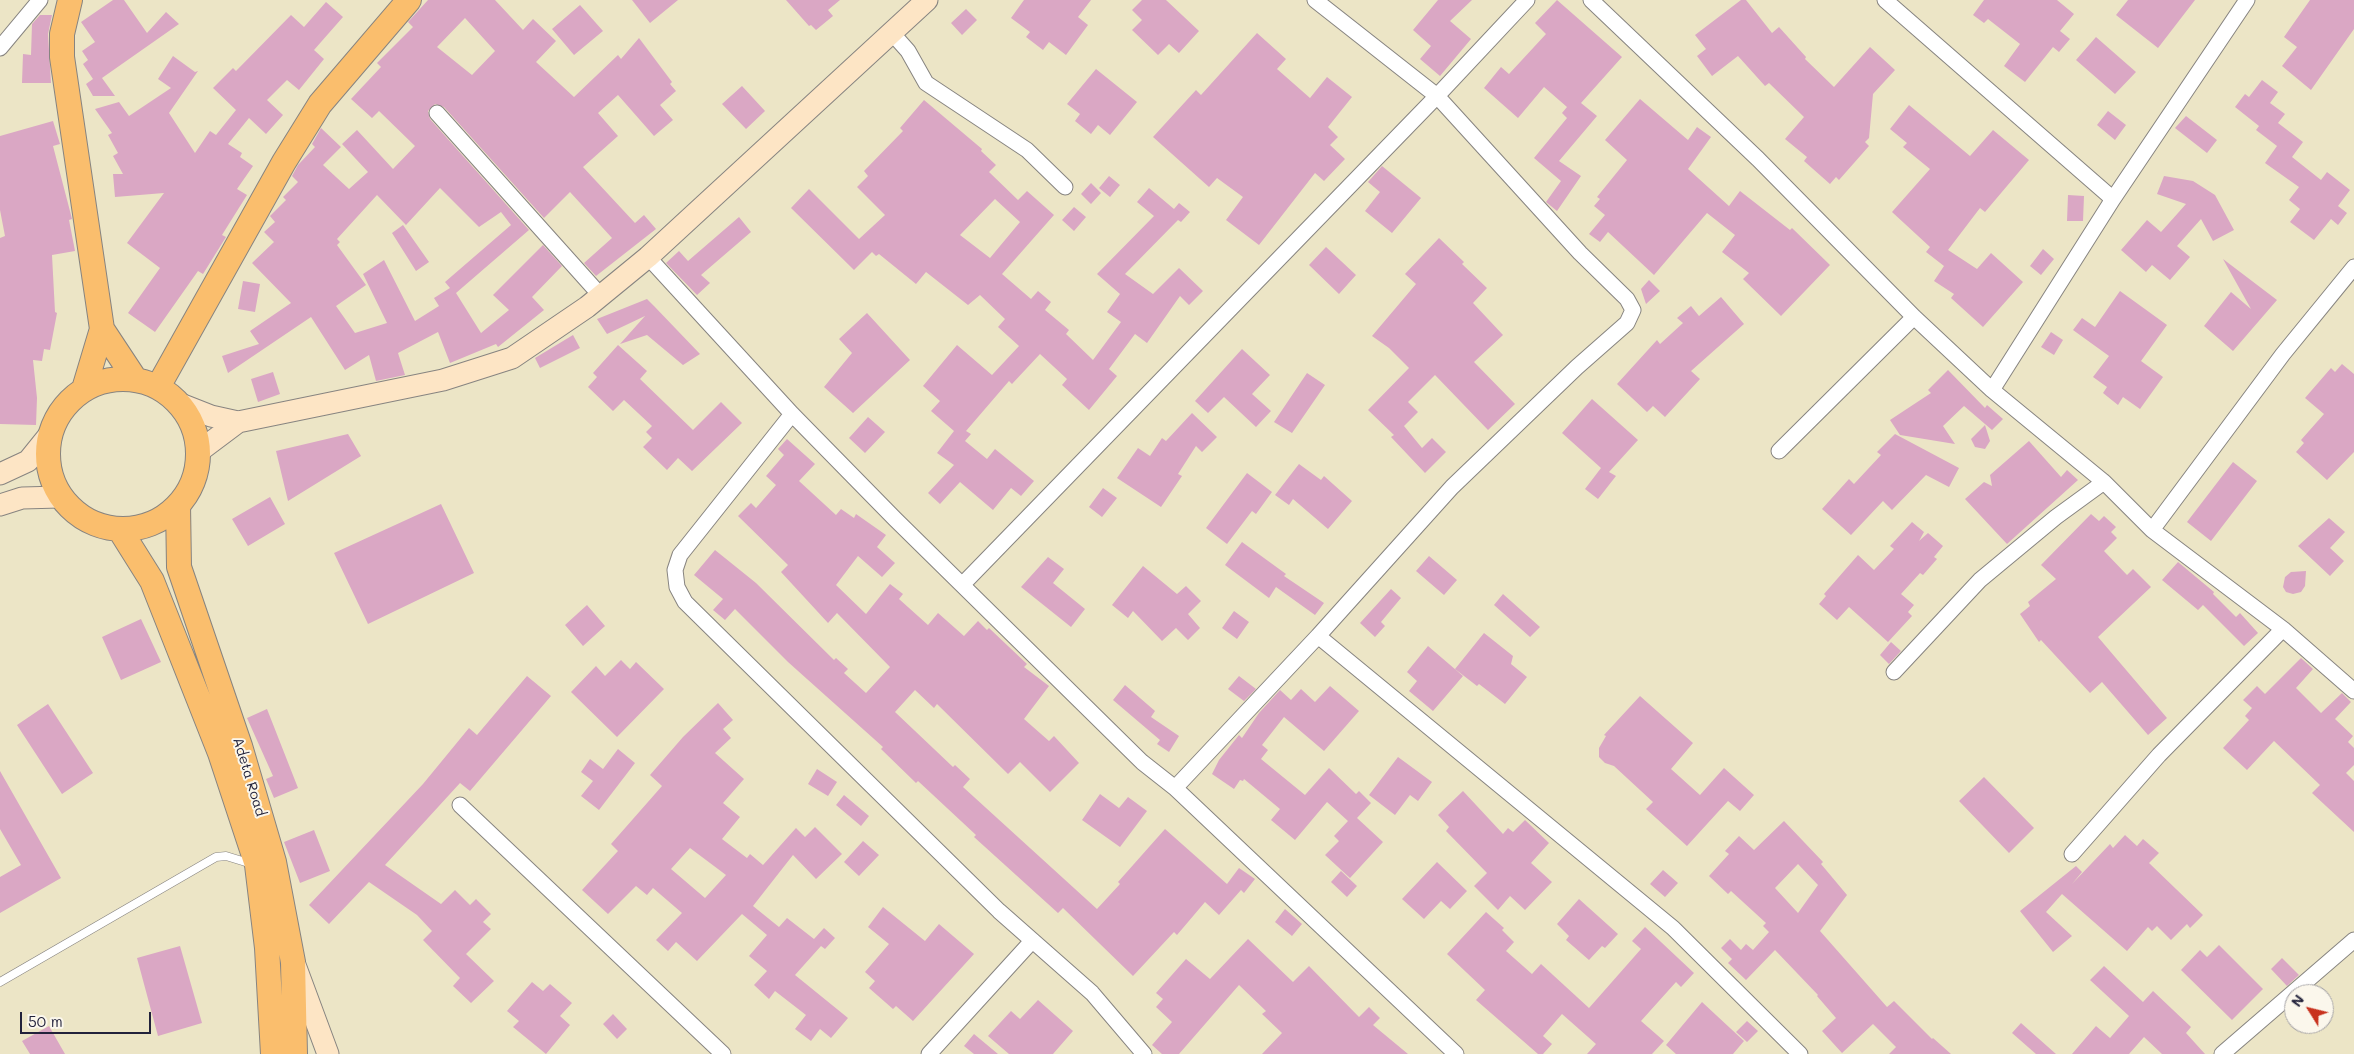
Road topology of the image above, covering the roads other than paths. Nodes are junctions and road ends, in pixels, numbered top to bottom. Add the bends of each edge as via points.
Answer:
1 (40, 0) edge
2 (70, 0) edge
3 (409, 0) edge
4 (927, 0) edge
5 (1315, 0) edge
6 (1527, 0) edge
7 (1591, 0) edge
8 (1885, 0) edge
9 (2247, 0) edge
10 (892, 33) junction
11 (0, 48) edge
12 (1437, 96) junction
13 (437, 113) dead end
14 (1065, 187) dead end
15 (2113, 199) junction
16 (648, 257) junction
17 (2354, 267) edge
18 (601, 296) junction
19 (1914, 317) junction
20 (102, 329) junction
21 (135, 379) junction
22 (158, 387) junction
23 (84, 389) junction
24 (1992, 390) junction
25 (178, 402) junction
26 (792, 414) junction
27 (238, 422) junction
28 (49, 435) junction
29 (1778, 451) dead end
30 (198, 452) junction
31 (0, 474) edge
32 (2104, 482) junction
33 (60, 497) junction
34 (0, 505) edge
35 (178, 505) junction
36 (120, 530) junction
37 (2152, 530) junction
38 (963, 584) junction
39 (2283, 628) junction
40 (1318, 636) junction
41 (1894, 672) dead end
42 (2354, 691) edge
43 (1175, 788) junction
44 (460, 805) dead end
45 (2072, 854) dead end
46 (257, 865) junction
47 (1032, 941) junction
48 (2352, 948) edge
49 (293, 962) junction
50 (0, 982) edge
51 (273, 1054) edge
52 (296, 1054) edge
53 (328, 1054) edge
54 (722, 1054) edge
55 (929, 1054) edge
56 (1144, 1054) edge
57 (1456, 1054) edge
58 (1800, 1054) edge
59 (2222, 1054) edge

1 - 11 street
2 - 20 main road via 62,34 62,57
3 - 22 main road via 320,104
4 - 10 street
5 - 12 street
6 - 12 street
7 - 19 street via 1758,159
8 - 15 street
9 - 15 street
10 - 14 street via 908,52 926,83 1027,150
10 - 16 street
12 - 38 street
12 - 40 street via 1580,253 1627,299 1633,310 1627,323 1452,487
13 - 18 street
15 - 24 street
16 - 18 street
16 - 26 street
17 - 37 street via 2283,354
18 - 27 street via 512,358 443,380
19 - 24 street
19 - 29 street
20 - 21 main road
20 - 23 main road
21 - 22 main road
21 - 23 main road via 111,379
22 - 25 main road
23 - 28 main road via 62,409
24 - 32 street
25 - 27 street via 210,416
25 - 30 main road via 192,424
26 - 38 street
26 - 47 street via 680,555 675,570 677,587 685,602
27 - 30 street
28 - 31 street via 28,461
28 - 33 main road via 48,466
30 - 35 main road via 193,480
32 - 37 street
32 - 41 street via 1980,580
33 - 34 street via 22,498
33 - 36 main road via 86,521
35 - 36 main road via 155,522
35 - 49 main road, Adeta Road via 179,567 240,746 268,844
36 - 46 main road, Adeta Road via 152,581 220,753
37 - 39 street
38 - 43 street via 1142,762
39 - 42 street
39 - 45 street via 2159,754
40 - 43 street
40 - 58 street via 1673,928
43 - 57 street
44 - 54 street
46 - 50 lane via 226,856 216,857
46 - 51 main road, Adeta Road via 267,948
47 - 55 street
47 - 56 street via 1092,993
48 - 59 street
49 - 52 main road, Adeta Road
49 - 53 street

